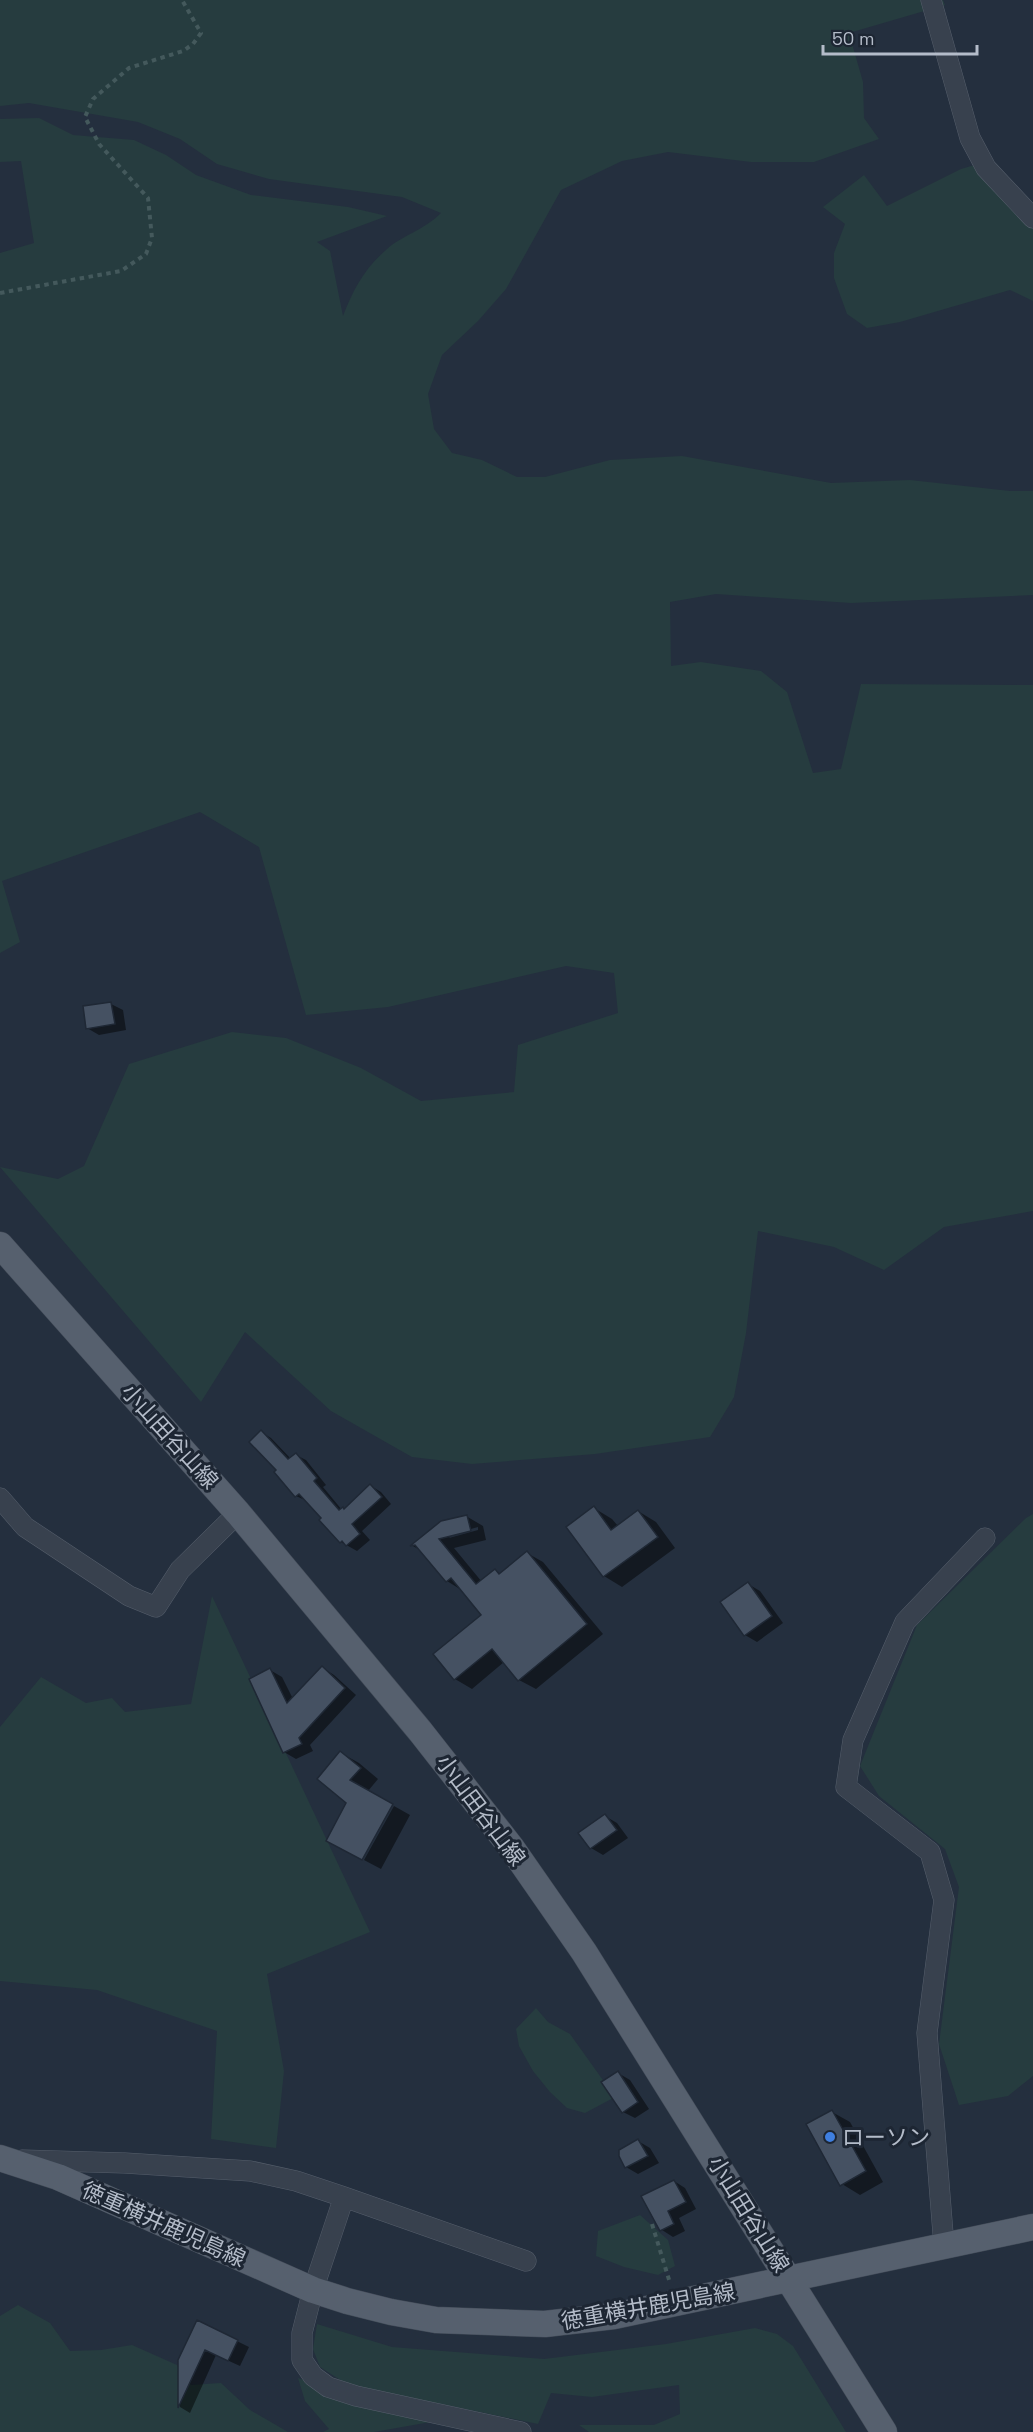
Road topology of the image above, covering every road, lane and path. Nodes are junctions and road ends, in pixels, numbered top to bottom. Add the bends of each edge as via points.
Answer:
1 (182, 0) edge
2 (931, 0) edge
3 (1033, 218) edge
4 (0, 293) edge
5 (0, 1245) edge
6 (0, 1498) edge
7 (238, 1513) junction
8 (985, 1539) dead end
9 (4, 2159) edge
10 (344, 2197) junction
11 (652, 2224) dead end
12 (1033, 2227) edge
13 (944, 2246) junction
14 (526, 2261) dead end
15 (791, 2280) junction
16 (313, 2290) junction
17 (676, 2304) junction
18 (521, 2432) edge
19 (884, 2432) edge

1 - 4 path via 201,33 194,44 129,68 93,99 85,117 99,144 148,198 153,238 146,254 121,271
2 - 3 street via 970,138 986,168
5 - 7 main road, 小山田谷山線
6 - 7 street via 25,1527 129,1596 156,1606 180,1570
7 - 15 main road, 小山田谷山線 via 511,1847 584,1952
8 - 13 street via 905,1622 853,1740 846,1787 930,1852 944,1900 927,2033
9 - 10 street via 250,2171
9 - 16 main road, 徳重横井鹿児島線 via 58,2177
10 - 14 street
10 - 16 street
11 - 17 path
12 - 13 main road, 徳重横井鹿児島線
13 - 15 main road, 徳重横井鹿児島線
15 - 17 main road, 徳重横井鹿児島線
15 - 19 main road, 小山田谷山線
16 - 17 main road, 徳重横井鹿児島線 via 391,2312 447,2320 545,2324
16 - 18 street via 302,2333 302,2360 313,2376 328,2387

